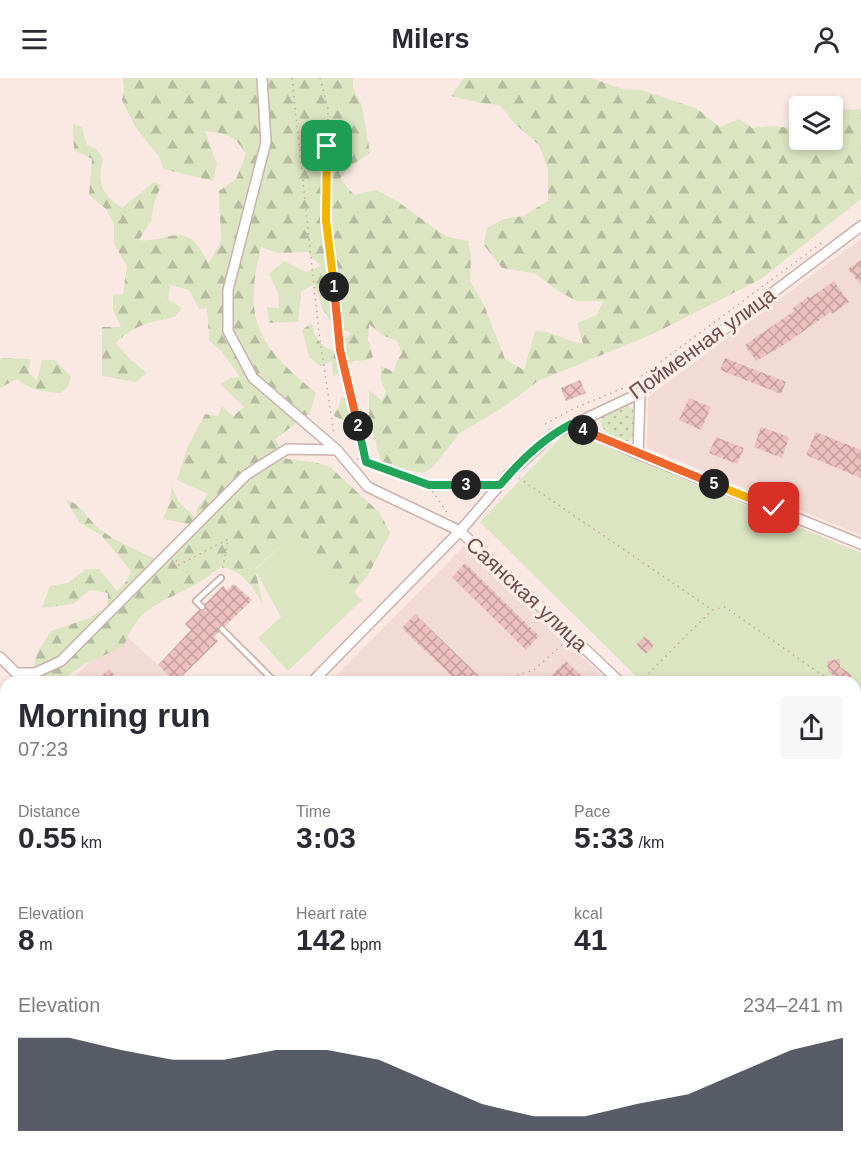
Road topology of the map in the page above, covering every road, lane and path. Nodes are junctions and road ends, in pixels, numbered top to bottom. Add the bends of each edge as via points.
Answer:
1 (262, 78) edge
2 (292, 78) edge
3 (320, 78) edge
4 (861, 226) edge
5 (823, 242) dead end
6 (640, 393) junction
7 (545, 424) dead end
8 (571, 424) junction
9 (337, 450) junction
10 (638, 454) junction
11 (356, 458) dead end
12 (366, 462) junction
13 (510, 473) junction
14 (429, 485) junction
15 (500, 485) junction
16 (460, 531) junction
17 (861, 544) edge
18 (178, 556) dead end
19 (220, 578) joint
20 (202, 607) dead end
21 (712, 610) junction
22 (222, 629) dead end
23 (564, 643) dead end
24 (0, 657) edge
25 (269, 676) edge
26 (318, 676) edge
27 (514, 676) edge
28 (614, 676) edge
29 (646, 676) edge
30 (823, 676) edge

1 - 9 street, Саянская улица via 266,142 228,290 228,331 253,378
2 - 9 path
3 - 12 path via 328,108 326,220 340,350
4 - 6 street, Пойменная улица
5 - 7 path via 628,386
6 - 8 street, Пойменная улица
6 - 10 street
8 - 10 street
8 - 13 street, Пойменная улица via 553,434
9 - 16 street, Саянская улица via 368,487
9 - 24 street via 287,450 246,475 61,661 35,673 16,673
10 - 17 street
11 - 12 path
12 - 14 path
13 - 15 street, Пойменная улица
13 - 21 path
14 - 15 path
14 - 16 path
15 - 16 street, Пойменная улица
16 - 26 street, Пойменная улица
16 - 28 street, Саянская улица
18 - 19 path via 173,568 228,539
19 - 20 lane via 196,601
21 - 29 path
21 - 30 path via 725,607
22 - 25 lane
23 - 27 path via 534,670

